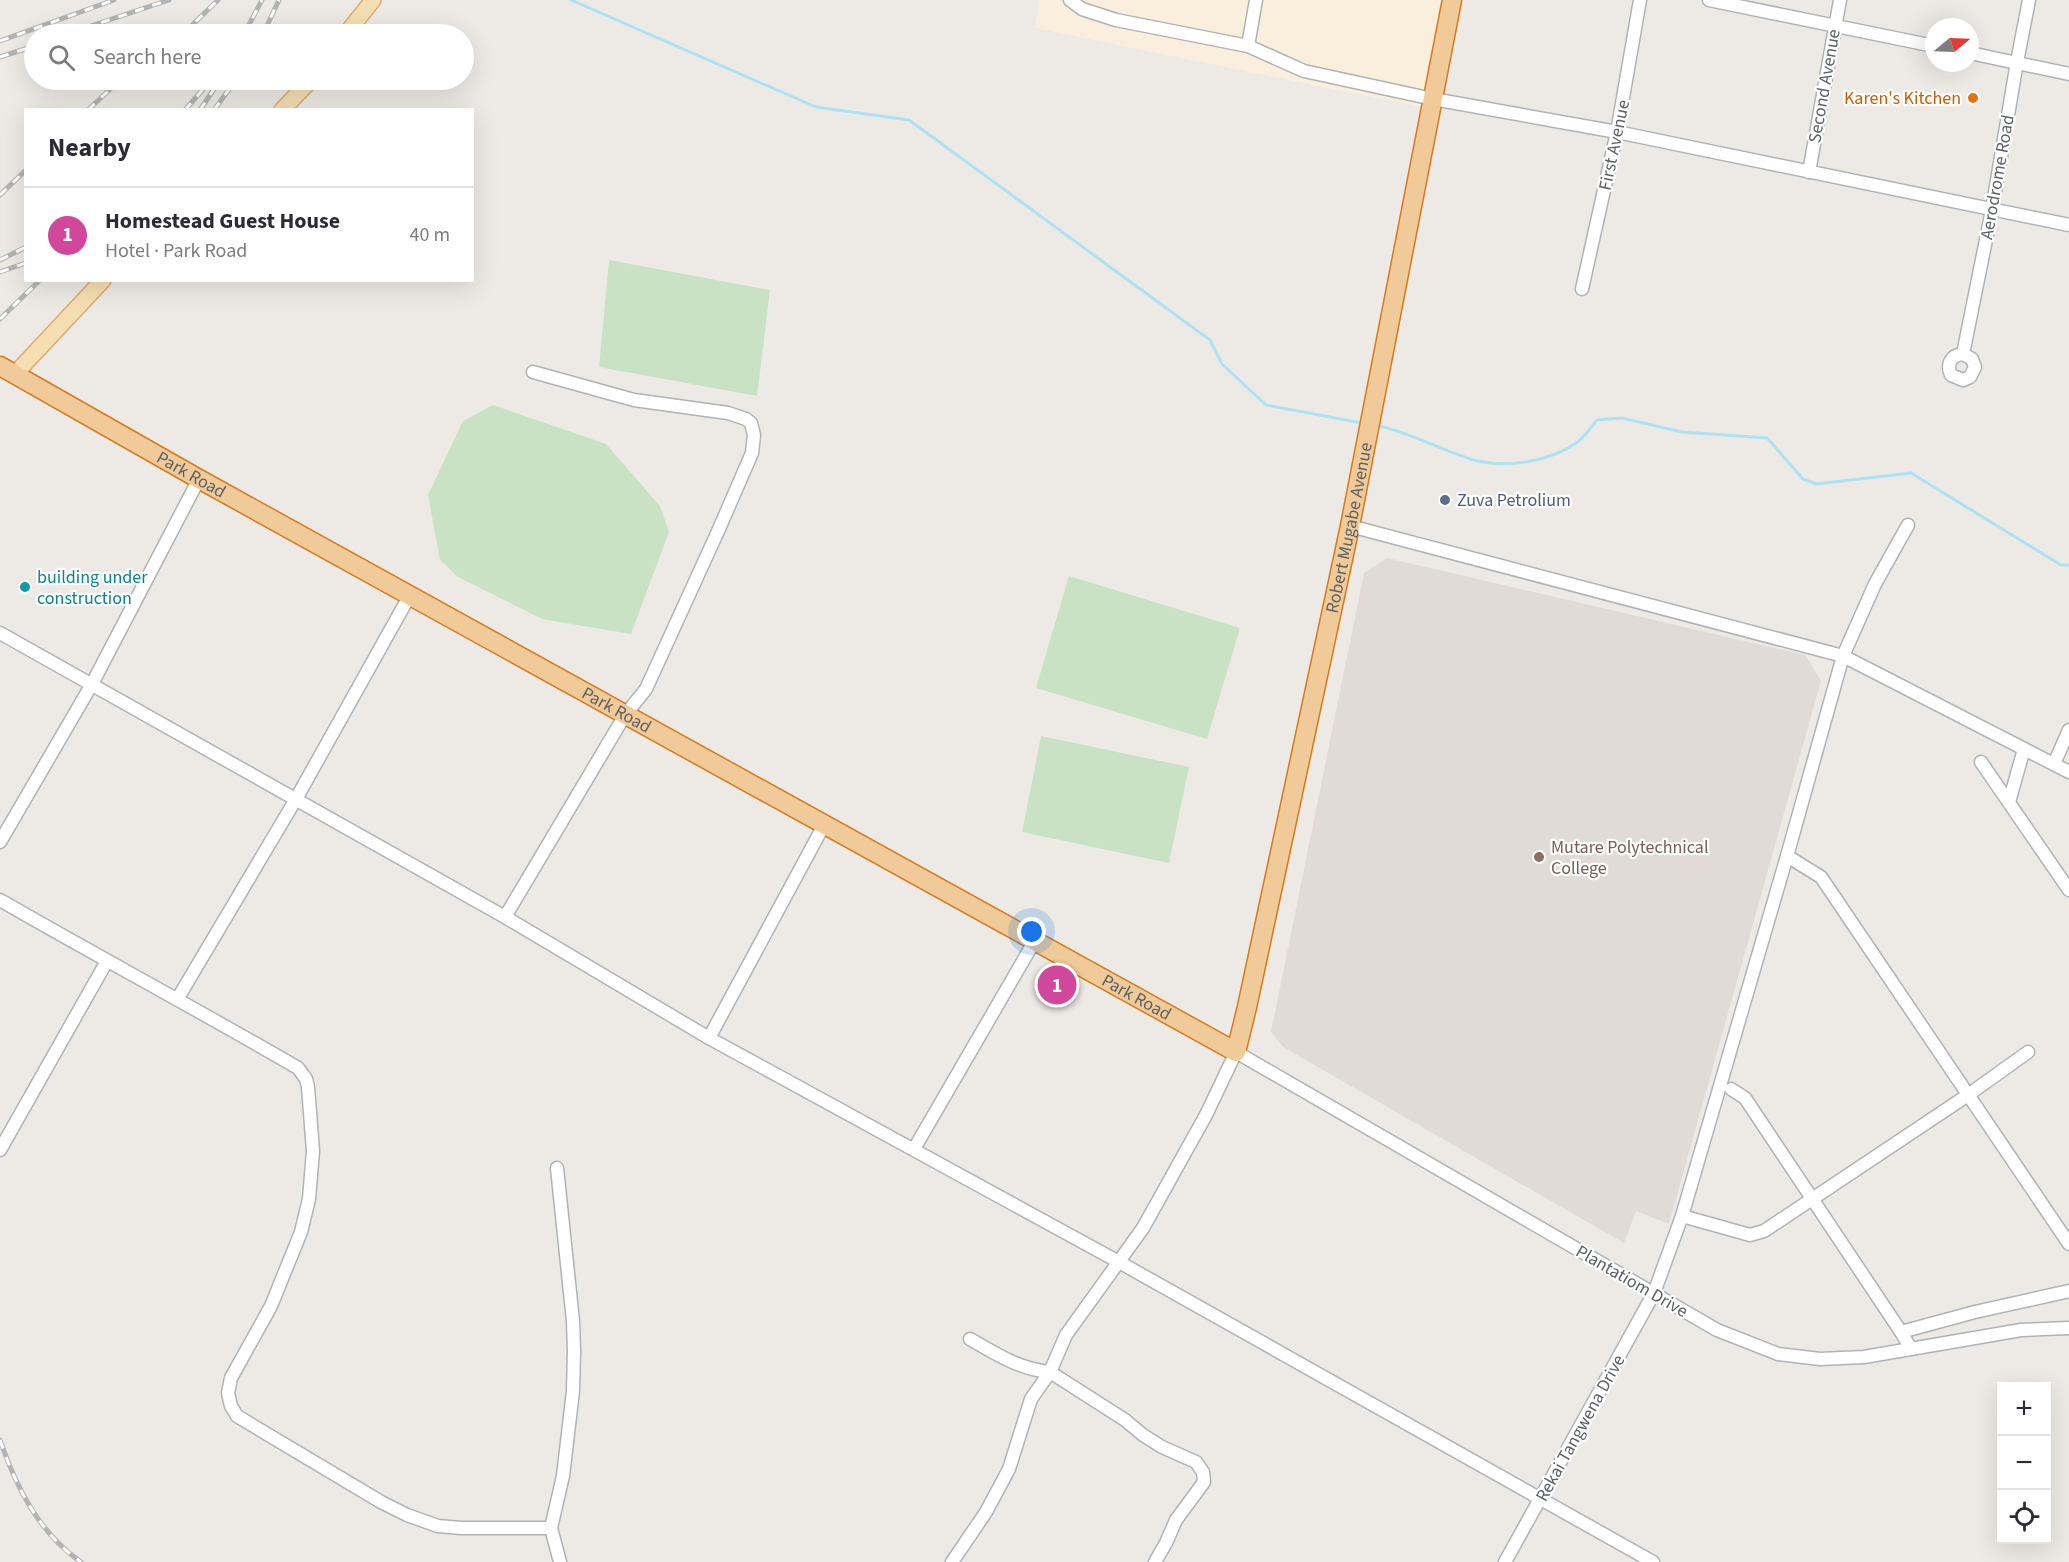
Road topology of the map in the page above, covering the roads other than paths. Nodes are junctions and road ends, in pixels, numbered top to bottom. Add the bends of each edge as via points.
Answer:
1 (373, 0) edge
2 (1070, 0) edge
3 (1256, 0) edge
4 (1452, 0) edge
5 (1640, 0) edge
6 (1709, 0) edge
7 (1840, 0) edge
8 (2029, 0) edge
9 (354, 24) edge
10 (1835, 27) junction
11 (1925, 44) edge
12 (1248, 46) junction
13 (1979, 55) edge
14 (2017, 62) junction
15 (2069, 74) edge
16 (301, 90) edge
17 (1432, 99) junction
18 (284, 108) edge
19 (1617, 132) junction
20 (1809, 172) junction
21 (1992, 210) junction
22 (2069, 225) edge
23 (102, 282) edge
24 (1582, 289) dead end
25 (1963, 354) dead end
26 (7, 370) edge
27 (533, 372) dead end
28 (199, 479) junction
29 (1908, 525) dead end
30 (1350, 526) junction
31 (410, 594) junction
32 (0, 633) edge
33 (1843, 656) junction
34 (92, 684) junction
35 (625, 715) junction
36 (2069, 730) edge
37 (2024, 749) junction
38 (1981, 762) dead end
39 (2055, 764) junction
40 (2069, 772) edge
41 (296, 799) junction
42 (2009, 802) junction
43 (824, 825) junction
44 (0, 842) edge
45 (1787, 856) junction
46 (2069, 890) edge
47 (0, 900) edge
48 (505, 917) junction
49 (1034, 942) junction
50 (107, 961) junction
51 (178, 998) junction
52 (710, 1038) junction
53 (1236, 1052) junction
54 (2028, 1052) dead end
55 (1731, 1089) dead end
56 (1968, 1095) junction
57 (914, 1149) junction
58 (0, 1150) edge
59 (557, 1168) dead end
60 (1811, 1198) junction
61 (1682, 1216) junction
62 (2069, 1244) edge
63 (1119, 1262) junction
64 (2069, 1291) edge
65 (1654, 1293) junction
66 (2069, 1328) edge
67 (1901, 1332) junction
68 (970, 1339) dead end
69 (1911, 1349) junction
70 (1050, 1372) junction
71 (1541, 1499) junction
72 (551, 1527) junction
73 (560, 1562) edge
74 (952, 1562) edge
75 (1155, 1562) edge
76 (1505, 1562) edge
77 (1653, 1562) edge

1 - 9 main road
2 - 12 street via 1082,9 1116,20
3 - 12 street
4 - 17 highway, Robert Mugabe Avenue
5 - 19 street, First Avenue
6 - 10 street
7 - 10 street, Second Avenue
8 - 14 street, Aerodrome Road
10 - 11 street
10 - 20 street, Second Avenue
12 - 17 street via 1304,71
13 - 14 street
14 - 15 street
14 - 21 street, Aerodrome Road
16 - 18 main road
17 - 19 street
17 - 30 highway, Robert Mugabe Avenue
19 - 20 street
19 - 24 street, First Avenue
20 - 21 street
21 - 22 street
21 - 25 street, Aerodrome Road
23 - 26 main road
26 - 28 highway, Park Road
27 - 35 street via 634,400 728,413 751,423 752,453 646,689
28 - 31 highway, Park Road
28 - 34 street
29 - 33 street, Rekai Tangwena Drive via 1875,584
30 - 33 street
30 - 53 highway, Robert Mugabe Avenue
31 - 35 highway, Park Road
31 - 41 street
32 - 34 street
33 - 37 street
33 - 45 street, Rekai Tangwena Drive
34 - 41 street
34 - 44 street
35 - 43 highway, Park Road
35 - 48 street
36 - 39 street
37 - 39 street
37 - 42 street
38 - 42 street
39 - 40 street
41 - 48 street
41 - 51 street
42 - 46 street
43 - 49 highway, Park Road
43 - 52 street
45 - 56 street via 1821,877
45 - 61 street, Rekai Tangwena Drive
47 - 50 street
48 - 52 street
49 - 53 highway, Park Road
49 - 57 street
50 - 51 street
50 - 58 street
51 - 72 street via 298,1068 308,1087 313,1151 309,1199 301,1232 271,1306 231,1378 228,1393 237,1416 381,1502 438,1526
52 - 57 street
53 - 63 street via 1206,1115 1143,1228
53 - 65 street, Plantatiom Drive
54 - 56 street
55 - 60 street via 1745,1098
56 - 60 street
56 - 62 street
57 - 63 street
59 - 72 street via 574,1361 563,1476
60 - 61 street via 1764,1231 1750,1234
60 - 67 street
61 - 65 street, Rekai Tangwena Drive
63 - 70 street via 1066,1335
63 - 71 street
64 - 67 street
65 - 69 street, Plantatiom Drive via 1717,1330 1778,1354 1820,1359
65 - 71 street, Rekai Tangwena Drive
66 - 69 street, Plantatiom Drive via 2021,1330
67 - 69 street
68 - 70 street via 1006,1361
70 - 74 street via 1031,1399 1009,1469
70 - 75 street via 1125,1419 1152,1441 1196,1462 1203,1472 1204,1482 1176,1520
71 - 76 street, Rekai Tangwena Drive
71 - 77 street
72 - 73 street

